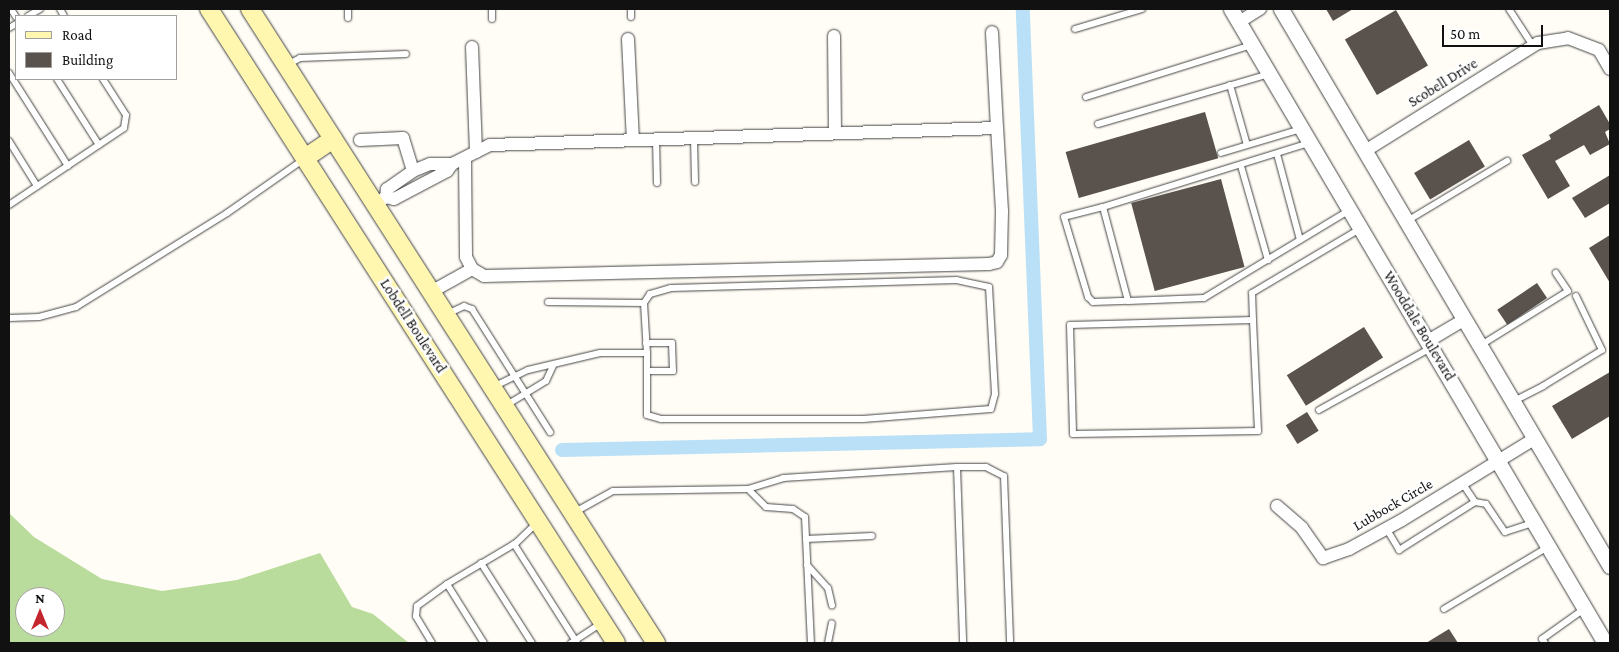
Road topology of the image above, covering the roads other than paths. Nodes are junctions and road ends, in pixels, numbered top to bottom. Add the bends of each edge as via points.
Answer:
1 (209, 9) edge
2 (250, 9) edge
3 (348, 9) edge
4 (492, 9) edge
5 (631, 9) edge
6 (1142, 9) edge
7 (1260, 9) edge
8 (1281, 9) edge
9 (1509, 9) edge
10 (1235, 15) edge
11 (631, 17) dead end
12 (348, 18) dead end
13 (492, 19) dead end
14 (1075, 29) dead end
15 (992, 32) dead end
16 (834, 36) dead end
17 (628, 39) dead end
18 (1252, 45) junction
19 (1533, 46) junction
20 (472, 47) dead end
21 (406, 54) dead end
22 (286, 65) junction
23 (1610, 68) edge
24 (9, 73) edge
25 (1270, 74) junction
26 (58, 80) edge
27 (104, 80) edge
28 (1230, 85) junction
29 (1086, 97) dead end
30 (1098, 124) dead end
31 (997, 128) junction
32 (1302, 129) junction
33 (835, 133) junction
34 (694, 138) junction
35 (333, 139) junction
36 (656, 139) junction
37 (360, 140) dead end
38 (633, 140) junction
39 (9, 141) edge
40 (1310, 143) junction
41 (99, 145) junction
42 (1247, 145) junction
43 (1365, 150) junction
44 (1221, 152) dead end
45 (1277, 154) junction
46 (470, 156) junction
47 (305, 158) junction
48 (1507, 162) dead end
49 (452, 164) junction
50 (68, 166) junction
51 (1241, 166) junction
52 (412, 172) junction
53 (429, 180) junction
54 (695, 182) dead end
55 (657, 183) dead end
56 (37, 186) junction
57 (410, 189) junction
58 (380, 201) junction
59 (9, 205) edge
60 (1103, 207) junction
61 (1350, 210) junction
62 (1407, 221) junction
63 (1361, 228) junction
64 (1300, 240) junction
65 (1268, 260) junction
66 (472, 269) junction
67 (1556, 273) dead end
68 (431, 292) junction
69 (1576, 296) dead end
70 (1128, 301) junction
71 (548, 302) dead end
72 (644, 303) junction
73 (446, 315) junction
74 (9, 318) edge
75 (1465, 319) junction
76 (1254, 320) junction
77 (646, 343) junction
78 (1430, 344) junction
79 (1481, 345) junction
80 (646, 353) junction
81 (554, 364) junction
82 (647, 371) junction
83 (515, 376) junction
84 (492, 388) junction
85 (526, 394) junction
86 (1514, 401) junction
87 (504, 406) junction
88 (1319, 410) dead end
89 (550, 432) dead end
90 (1536, 438) junction
91 (1499, 461) junction
92 (957, 467) junction
93 (1463, 484) junction
94 (748, 489) junction
95 (1475, 502) junction
96 (1276, 506) dead end
97 (573, 513) junction
98 (538, 522) junction
99 (1535, 522) junction
100 (1386, 528) junction
101 (872, 536) dead end
102 (806, 539) junction
103 (514, 544) junction
104 (1549, 547) junction
105 (481, 563) junction
106 (807, 565) junction
107 (1610, 566) edge
108 (447, 584) junction
109 (832, 606) dead end
110 (1585, 608) junction
111 (1444, 609) dead end
112 (832, 623) dead end
113 (609, 632) edge
114 (575, 642) edge
115 (432, 643) edge
116 (484, 643) edge
117 (532, 643) edge
118 (627, 643) edge
119 (656, 643) edge
120 (811, 643) edge
121 (828, 643) edge
122 (963, 643) edge
123 (1010, 643) edge
124 (1545, 643) edge
125 (1606, 643) edge

1 - 47 main road, Lobdell Boulevard
2 - 22 main road
3 - 12 lane
4 - 13 lane
5 - 11 lane
6 - 14 lane
7 - 10 street
8 - 43 street
9 - 19 lane
10 - 18 street, Wooddale Boulevard
15 - 31 street
16 - 33 street
17 - 38 street
18 - 25 street, Wooddale Boulevard
18 - 29 lane
19 - 23 street, Scobell Drive via 1568,38 1599,50
19 - 43 street, Scobell Drive
20 - 46 street
21 - 22 lane via 300,58
22 - 35 main road
24 - 50 lane
25 - 28 lane
25 - 32 street, Wooddale Boulevard
26 - 41 lane
27 - 41 lane via 126,116 124,128
28 - 30 lane
28 - 42 lane
31 - 33 street
31 - 66 street via 1002,211 1001,255 997,262 484,276
32 - 40 street, Wooddale Boulevard
32 - 42 lane
33 - 34 street
34 - 36 street
34 - 54 lane
35 - 47 main road
35 - 58 main road
36 - 38 street
36 - 55 lane
37 - 52 street via 403,138
38 - 46 street via 490,145
39 - 56 lane
40 - 45 lane
40 - 61 street, Wooddale Boulevard
41 - 50 lane
42 - 44 lane
43 - 62 street
45 - 51 lane
45 - 64 lane
46 - 49 street
46 - 66 street via 466,257
47 - 74 lane via 227,213 76,307 39,317
47 - 98 main road, Lobdell Boulevard
48 - 62 lane
49 - 52 street via 430,164
49 - 53 street via 447,171
50 - 56 lane
51 - 60 lane
51 - 65 lane
52 - 53 street
52 - 57 street
52 - 58 street via 386,189
53 - 57 street
56 - 59 lane
57 - 58 street via 394,199
58 - 68 main road
60 - 70 lane
60 - 70 lane via 1064,217 1088,297 1093,302
61 - 63 street, Wooddale Boulevard
61 - 64 lane
62 - 75 street
63 - 76 lane via 1252,293
63 - 78 street, Wooddale Boulevard
64 - 65 lane
65 - 70 lane via 1204,298
66 - 68 street
67 - 79 lane via 1568,291
68 - 73 main road
69 - 86 lane via 1602,350
71 - 72 lane
72 - 77 lane
72 - 82 lane via 650,294 671,288 957,280 977,283 989,287 995,394 991,409 863,419 661,419 647,415
73 - 83 lane via 464,306 472,310
73 - 84 main road
75 - 78 street
75 - 79 street
76 - 76 lane via 1258,431 1073,434 1070,325
77 - 80 lane
77 - 82 lane via 672,343 673,371
78 - 88 lane
78 - 91 street, Wooddale Boulevard
79 - 86 street
80 - 81 lane via 600,353
80 - 82 lane
81 - 83 lane
81 - 85 lane via 546,381
83 - 84 lane
83 - 85 lane
84 - 87 main road
85 - 87 lane
85 - 89 lane
86 - 90 street
87 - 97 main road
90 - 91 street, Lubbock Circle
90 - 107 street
91 - 93 street, Lubbock Circle
91 - 99 street, Wooddale Boulevard
92 - 94 lane via 783,478
92 - 122 lane
92 - 123 lane via 986,467 1004,476
93 - 95 lane
93 - 100 street, Lubbock Circle
94 - 97 lane via 613,491
94 - 102 lane via 766,508 793,510 806,517
95 - 99 lane via 1486,504 1505,532
95 - 100 lane via 1399,550
96 - 100 street, Lubbock Circle via 1302,528 1323,558 1348,549
97 - 119 main road
98 - 103 lane
98 - 113 main road, Lobdell Boulevard
99 - 104 street, Wooddale Boulevard
101 - 102 lane
102 - 106 lane
103 - 105 lane
103 - 114 lane
104 - 110 street, Wooddale Boulevard
104 - 111 lane
105 - 108 lane
105 - 117 lane
106 - 109 lane via 828,588
106 - 120 lane
108 - 115 lane via 416,606 416,616
108 - 116 lane
110 - 124 lane via 1542,639
110 - 125 street, Wooddale Boulevard
112 - 121 lane
113 - 114 lane
113 - 118 main road via 624,638

